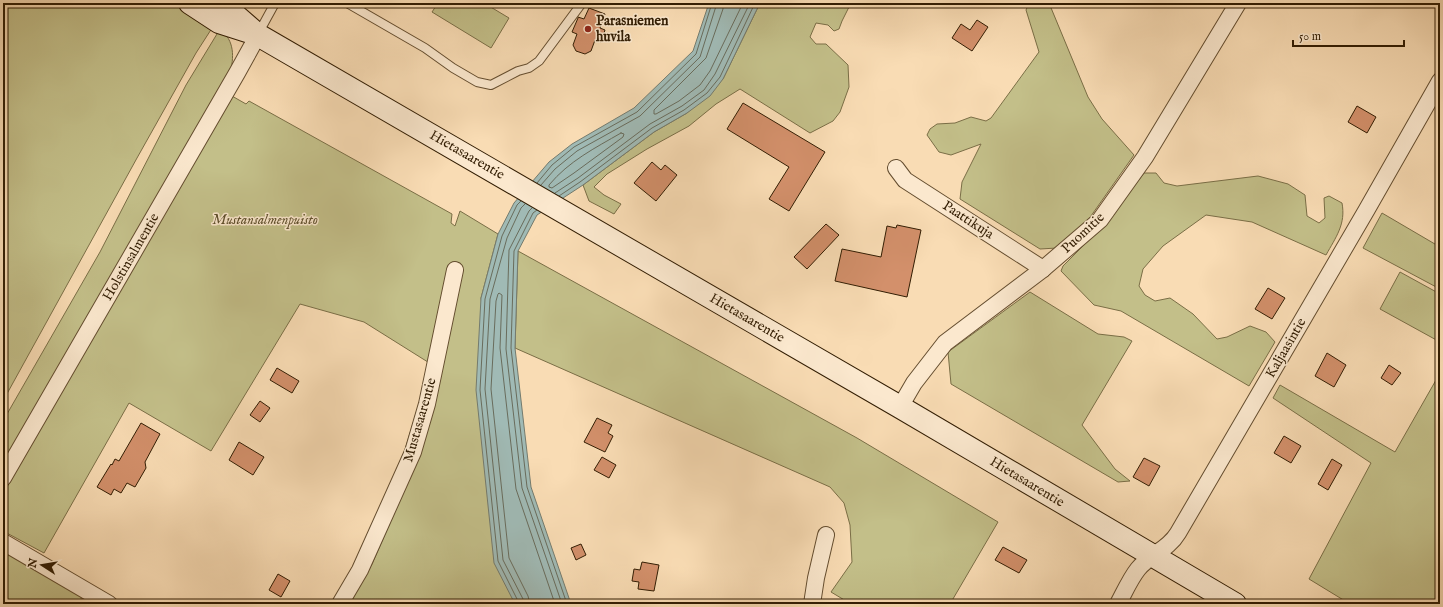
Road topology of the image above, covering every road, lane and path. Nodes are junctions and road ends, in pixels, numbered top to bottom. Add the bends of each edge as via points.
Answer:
1 (190, 3) edge
2 (216, 3) edge
3 (275, 3) edge
4 (347, 3) edge
5 (582, 3) edge
6 (1238, 3) edge
7 (258, 34) junction
8 (1440, 81) edge
9 (896, 168) dead end
10 (1043, 269) junction
11 (455, 270) dead end
12 (900, 407) junction
13 (3, 478) edge
14 (826, 535) dead end
15 (3, 542) edge
16 (1153, 556) junction
17 (109, 604) edge
18 (340, 604) edge
19 (812, 604) edge
20 (1118, 604) edge
21 (1235, 604) edge

1 - 7 street, Hietasaarentie via 219,22
2 - 7 street, Hietasaarentie via 227,8
3 - 7 lane
4 - 5 lane via 425,48 477,82 491,85 539,61
6 - 10 street, Puomitie via 1145,158 1100,220
7 - 12 street, Hietasaarentie
7 - 13 street, Holstinsalmentie
8 - 16 street, Kaljaasintie via 1178,534 1172,543
9 - 10 street, Paattikuja via 905,180
10 - 12 street, Puomitie via 945,343 914,383
11 - 18 street, Mustasaarentie via 427,404 413,452 360,570
12 - 16 street, Hietasaarentie
14 - 19 street
15 - 17 street
16 - 20 street, Kaljaasintie via 1139,568
16 - 21 street, Hietasaarentie

